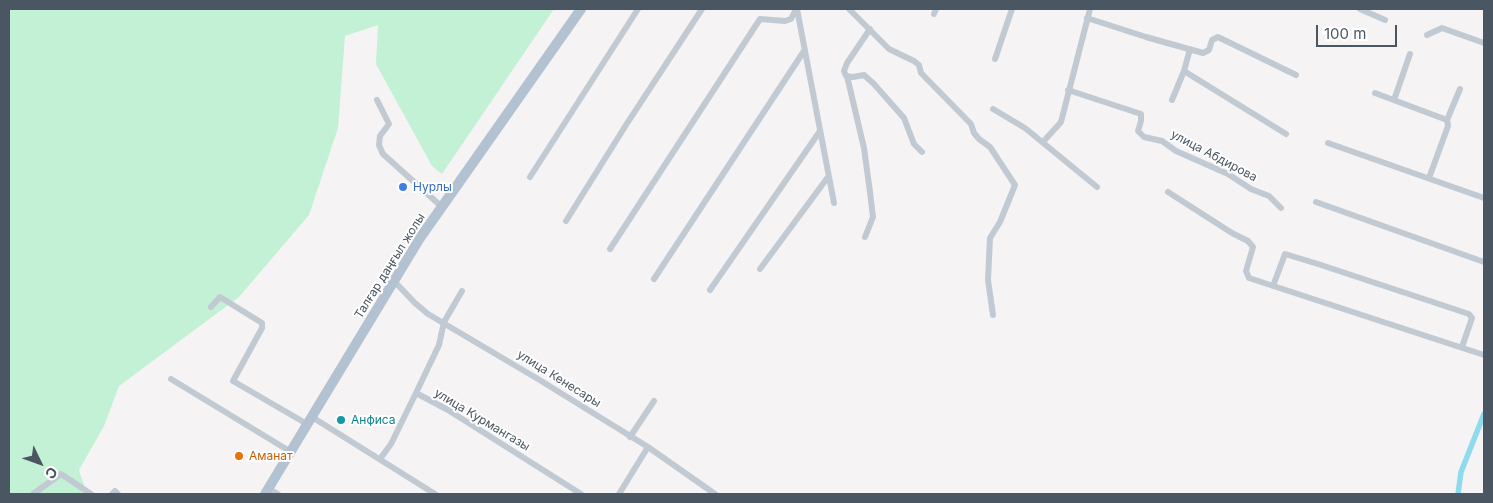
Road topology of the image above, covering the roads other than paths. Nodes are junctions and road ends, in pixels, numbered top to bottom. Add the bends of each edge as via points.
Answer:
1 (581, 9) edge
2 (638, 9) edge
3 (702, 9) edge
4 (796, 9) edge
5 (849, 9) edge
6 (1012, 9) edge
7 (1090, 9) edge
8 (1360, 9) edge
9 (1087, 18) junction
10 (1385, 20) dead end
11 (870, 29) junction
12 (1427, 35) dead end
13 (1484, 43) edge
14 (1190, 49) junction
15 (804, 51) junction
16 (1410, 54) dead end
17 (995, 59) dead end
18 (1184, 71) junction
19 (847, 76) junction
20 (1296, 76) dead end
21 (1068, 90) junction
22 (1460, 90) dead end
23 (1375, 93) dead end
24 (377, 100) dead end
25 (1172, 100) dead end
26 (1394, 100) junction
27 (993, 108) dead end
28 (1448, 120) junction
29 (820, 131) junction
30 (1286, 134) dead end
31 (1043, 142) junction
32 (1328, 143) dead end
33 (922, 152) dead end
34 (530, 177) dead end
35 (828, 177) junction
36 (1429, 178) junction
37 (1097, 187) dead end
38 (1168, 192) dead end
39 (1484, 198) edge
40 (1316, 202) dead end
41 (834, 203) dead end
42 (442, 207) junction
43 (1281, 208) dead end
44 (566, 221) dead end
45 (865, 237) dead end
46 (610, 249) dead end
47 (1484, 262) edge
48 (760, 269) dead end
49 (654, 279) dead end
50 (394, 281) junction
51 (1273, 286) junction
52 (710, 290) dead end
53 (462, 291) dead end
54 (211, 307) dead end
55 (993, 315) dead end
56 (444, 322) junction
57 (1462, 348) junction
58 (1484, 355) edge
59 (171, 379) dead end
60 (416, 393) junction
61 (654, 401) dead end
62 (310, 421) junction
63 (630, 437) junction
64 (648, 447) junction
65 (291, 452) junction
66 (380, 459) junction
67 (267, 491) edge
68 (33, 494) edge
69 (91, 494) edge
70 (112, 494) edge
71 (118, 494) edge
72 (278, 494) edge
73 (435, 494) edge
74 (581, 494) edge
75 (619, 494) edge
76 (715, 494) edge

1 - 42 main road, Талғар даңғыл жолы
2 - 34 street
3 - 44 street
4 - 15 street
4 - 46 street via 785,21 760,19
5 - 11 street
6 - 17 street
7 - 9 street
8 - 10 street
9 - 14 street
9 - 21 street
11 - 19 street via 847,63 844,71
11 - 55 street via 889,48 919,65 922,73 972,124 974,133 990,148 1015,185 990,238 988,280
12 - 13 street via 1442,28
14 - 18 street
14 - 20 street via 1203,53 1218,37
15 - 29 street
15 - 49 street
16 - 26 street
18 - 25 street
18 - 30 street
19 - 33 street via 864,75 874,84 904,118 914,144
19 - 45 street via 864,148 873,217
21 - 31 street via 1061,122
21 - 43 street, улица Абдирова via 1141,114 1138,131 1144,137 1162,141 1176,152 1228,174 1269,196
22 - 28 street
23 - 26 street
24 - 42 street via 389,124 380,136 383,154
26 - 28 street
27 - 31 street
28 - 36 street
29 - 35 street
29 - 52 street
31 - 37 street
32 - 36 street
35 - 41 street
35 - 48 street
36 - 39 street
38 - 51 street via 1248,241 1252,247 1246,271 1249,278
40 - 47 street
42 - 50 main road, Талғар даңғыл жолы
50 - 56 street, улица Кенесары via 428,314
50 - 62 main road, Талғар даңғыл жолы
51 - 57 street
51 - 57 street via 1285,254 1318,264 1469,314 1472,318
53 - 56 street, улица Курмангазы
54 - 62 street via 220,297 262,323 233,381
56 - 60 street, улица Курмангазы via 439,346
56 - 63 street, улица Кенесары
57 - 58 street
59 - 65 street
60 - 66 street
60 - 74 street, улица Курмангазы
61 - 63 street
62 - 65 main road, Талғар даңғыл жолы
62 - 66 street
63 - 64 street, улица Кенесары
64 - 75 street
64 - 76 street, улица Кенесары
65 - 67 main road, Талғар даңғыл жолы
66 - 73 street
67 - 72 street
68 - 69 street via 62,474
70 - 71 street via 115,491

